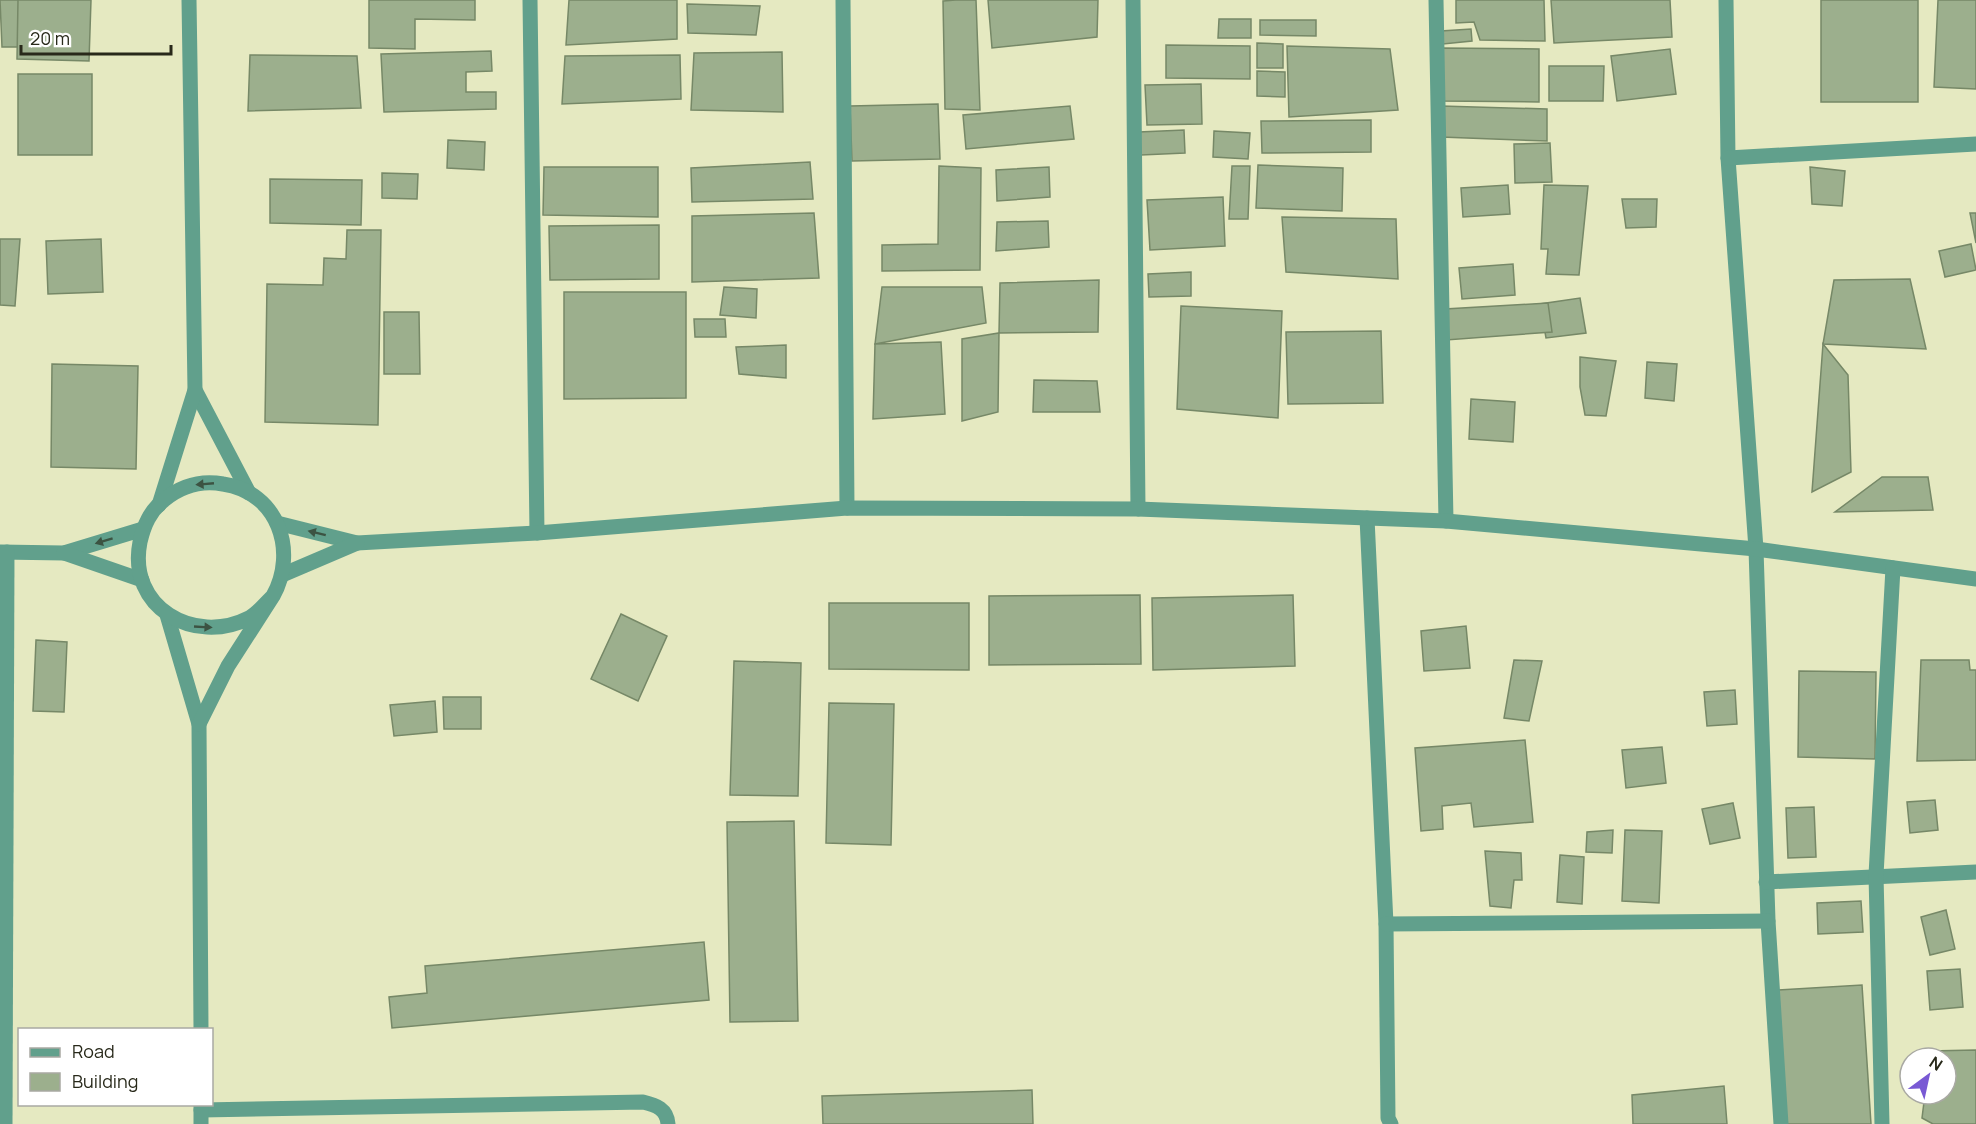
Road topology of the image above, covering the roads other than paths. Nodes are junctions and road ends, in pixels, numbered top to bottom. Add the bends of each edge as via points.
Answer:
1 (189, 0) edge
2 (530, 0) edge
3 (843, 0) edge
4 (1133, 0) edge
5 (1436, 0) edge
6 (1726, 0) edge
7 (1976, 144) edge
8 (1728, 158) junction
9 (195, 390) junction
10 (249, 493) junction
11 (159, 505) junction
12 (848, 508) junction
13 (1138, 509) junction
14 (1367, 518) junction
15 (1446, 521) junction
16 (277, 523) junction
17 (143, 529) junction
18 (537, 533) junction
19 (357, 543) junction
20 (1756, 549) junction
21 (4, 552) edge
22 (64, 553) junction
23 (1893, 568) junction
24 (282, 575) junction
25 (1976, 579) edge
26 (142, 580) junction
27 (273, 596) junction
28 (167, 615) junction
29 (199, 724) junction
30 (1976, 872) edge
31 (1876, 875) junction
32 (1767, 882) junction
33 (1768, 921) junction
34 (1386, 924) junction
35 (201, 1028) edge
36 (201, 1113) edge
37 (5, 1124) edge
38 (668, 1124) edge
39 (1391, 1124) edge
40 (1782, 1124) edge
41 (1882, 1124) edge

1 - 9 street
2 - 18 street
3 - 12 street
4 - 13 street
5 - 15 street
6 - 8 street
7 - 8 street
8 - 20 street
9 - 10 street
9 - 11 street
10 -> 11 street via 212,482 174,492
10 - 16 street
11 - 17 street
12 - 13 street
12 - 18 street
13 - 14 street
14 - 15 street
14 - 34 street
15 - 20 street
19 -> 16 street
16 - 24 street via 285,557
17 -> 22 street
17 - 26 street via 138,554
18 - 19 street
19 - 24 street
20 - 23 street
20 - 32 street
21 - 22 street
21 - 37 street
22 - 26 street
23 - 25 street
23 - 31 street
24 - 27 street
26 - 28 street
28 -> 27 street via 194,627 224,628 252,617
27 - 29 street via 228,666
28 - 29 street
29 - 35 street
30 - 31 street
31 - 32 street
31 - 41 street
32 - 33 street
33 - 34 street
33 - 40 street
34 - 39 street
36 - 38 street via 643,1102 658,1106 667,1116

